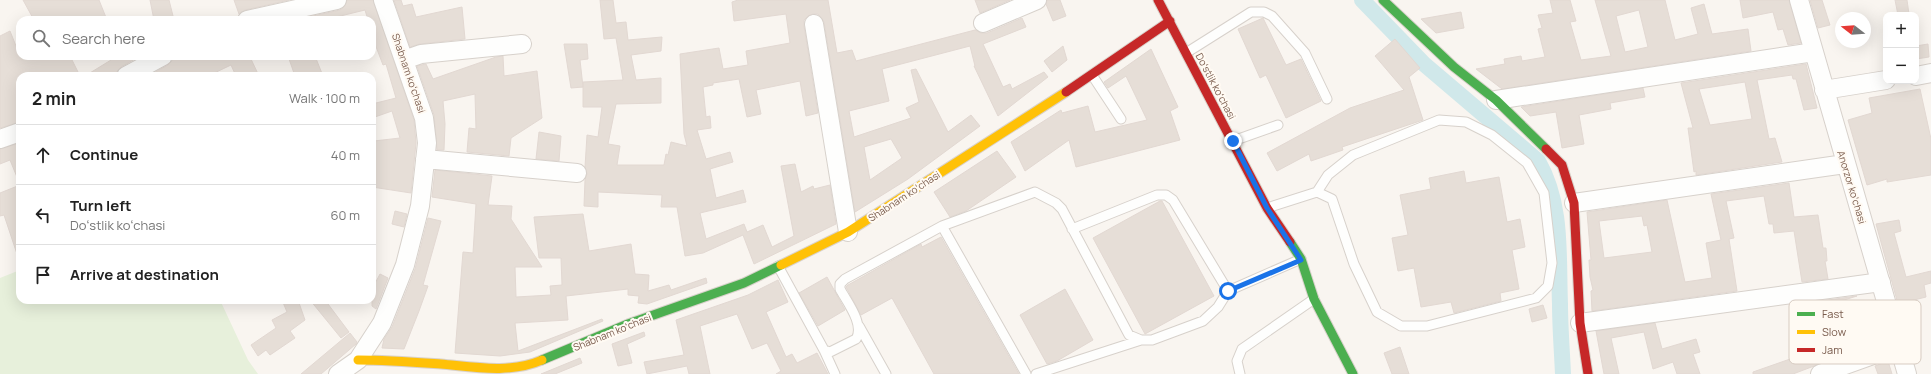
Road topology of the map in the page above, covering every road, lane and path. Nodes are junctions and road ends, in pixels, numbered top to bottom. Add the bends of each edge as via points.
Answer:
1 (337, 0) edge
2 (383, 0) edge
3 (1037, 0) edge
4 (1158, 0) edge
5 (1382, 0) edge
6 (1799, 0) edge
7 (265, 16) edge
8 (1170, 21) junction
9 (983, 23) dead end
10 (814, 24) dead end
11 (522, 44) dead end
12 (1814, 52) junction
13 (1186, 53) junction
14 (156, 60) edge
15 (404, 60) junction
16 (133, 72) edge
17 (1931, 73) edge
18 (1092, 75) junction
19 (1919, 75) edge
20 (1883, 80) edge
21 (1824, 90) junction
22 (1327, 99) dead end
23 (1496, 100) junction
24 (1121, 119) dead end
25 (1278, 125) dead end
26 (16, 133) edge
27 (0, 139) edge
28 (1233, 141) junction
29 (425, 159) junction
30 (1845, 164) junction
31 (577, 172) dead end
32 (1317, 192) junction
33 (1574, 203) junction
34 (1267, 208) junction
35 (942, 226) junction
36 (1072, 229) junction
37 (848, 232) junction
38 (1301, 260) junction
39 (778, 266) junction
40 (1881, 282) junction
41 (1228, 291) junction
42 (1314, 299) junction
43 (1886, 300) edge
44 (1580, 323) junction
45 (859, 326) junction
46 (1141, 340) junction
47 (824, 350) junction
48 (358, 360) junction
49 (1848, 364) edge
50 (1904, 364) edge
51 (338, 374) edge
52 (835, 374) edge
53 (886, 374) edge
54 (1026, 374) edge
55 (1036, 374) edge
56 (1240, 374) edge
57 (1352, 374) edge
58 (1588, 374) edge
59 (1820, 374) edge
60 (1907, 374) edge

1 - 7 street
2 - 15 street, Shabnam koʻchasi
3 - 9 street
4 - 8 street, Doʻstlik koʻchasi
5 - 23 street via 1454,67
6 - 12 street, Anorzor koʻchasi
8 - 13 street, Doʻstlik koʻchasi
8 - 18 street, Shabnam koʻchasi
10 - 37 street
11 - 15 street via 421,54
12 - 21 street, Anorzor koʻchasi
12 - 23 street
13 - 22 lane via 1251,12 1264,12 1272,16 1305,53
13 - 28 street, Doʻstlik koʻchasi
14 - 16 street
15 - 29 street, Shabnam koʻchasi via 424,118 427,143
17 - 19 street
18 - 24 lane
18 - 37 street, Shabnam koʻchasi
20 - 21 street
21 - 30 street, Anorzor koʻchasi
23 - 33 street via 1562,165
25 - 28 lane
26 - 27 street
28 - 34 street, Doʻstlik koʻchasi
29 - 31 street
29 - 48 street, Shabnam koʻchasi via 420,206 405,265 382,323
30 - 33 street
30 - 40 street, Anorzor koʻchasi
32 - 32 lane via 1332,199 1354,264 1377,312 1401,326 1427,326 1536,298 1548,286 1552,263 1544,193 1527,163 1492,136 1466,122 1439,120 1353,155 1328,175
32 - 34 lane
33 - 44 street
34 - 38 street, Doʻstlik koʻchasi
35 - 36 lane via 1035,192 1056,203
35 - 45 lane via 842,281 840,289
35 - 54 lane
36 - 41 lane via 1157,195 1166,195 1173,200
36 - 46 lane via 1129,335
37 - 39 street, Shabnam koʻchasi
38 - 41 lane
38 - 42 street, Doʻstlik koʻchasi
39 - 47 lane
39 - 48 street, Shabnam koʻchasi via 744,283 628,324 533,364 500,369 391,360
40 - 43 street, Anorzor koʻchasi
40 - 44 street
41 - 46 lane via 1218,307 1203,321 1152,340
42 - 56 lane via 1242,349 1237,361
42 - 57 street, Doʻstlik koʻchasi
44 - 58 street
45 - 47 lane via 856,339 830,352
45 - 53 lane
46 - 55 lane
47 - 52 lane
48 - 51 street
49 - 59 street
50 - 60 street, Anorzor koʻchasi

